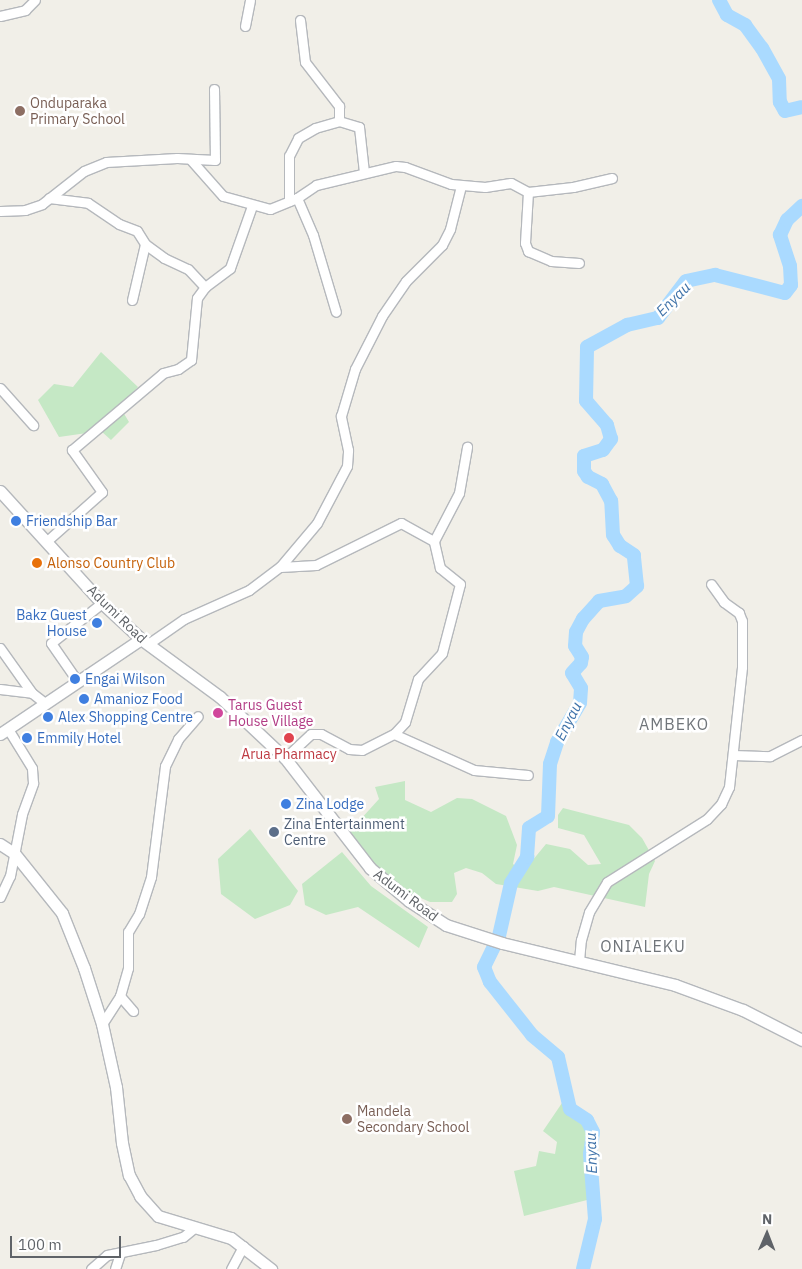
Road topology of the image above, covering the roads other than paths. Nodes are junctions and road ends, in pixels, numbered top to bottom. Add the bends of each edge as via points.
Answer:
1 (35, 0) edge
2 (250, 0) edge
3 (0, 16) edge
4 (300, 20) dead end
5 (245, 26) dead end
6 (214, 89) dead end
7 (339, 122) junction
8 (191, 160) junction
9 (364, 172) junction
10 (612, 178) dead end
11 (461, 186) junction
12 (528, 192) junction
13 (49, 198) junction
14 (293, 199) junction
15 (252, 206) junction
16 (0, 211) edge
17 (145, 244) junction
18 (579, 263) dead end
19 (205, 286) junction
20 (132, 300) dead end
21 (336, 312) dead end
22 (0, 388) edge
23 (33, 425) dead end
24 (467, 447) dead end
25 (0, 490) edge
26 (48, 540) junction
27 (434, 540) junction
28 (280, 567) junction
29 (711, 584) dead end
30 (102, 603) junction
31 (144, 642) junction
32 (0, 648) edge
33 (78, 682) junction
34 (0, 689) edge
35 (32, 694) junction
36 (45, 703) junction
37 (198, 716) dead end
38 (4, 731) edge
39 (394, 734) junction
40 (802, 740) edge
41 (732, 756) junction
42 (285, 758) junction
43 (528, 775) dead end
44 (0, 844) edge
45 (14, 853) junction
46 (0, 897) edge
47 (580, 961) junction
48 (120, 996) junction
49 (133, 1011) dead end
50 (102, 1024) junction
51 (802, 1040) edge
52 (193, 1229) junction
53 (243, 1246) junction
54 (120, 1254) junction
55 (91, 1269) edge
56 (115, 1269) edge
57 (231, 1269) edge
58 (271, 1269) edge

1 - 3 street via 25,10
2 - 5 street
4 - 7 street via 305,62 339,106
6 - 8 street via 215,160
7 - 9 street via 360,128
7 - 14 street via 315,128 295,142 288,166
8 - 13 street via 106,162 84,171
8 - 15 street via 223,196
9 - 11 street via 405,167
9 - 14 street via 316,185
10 - 12 street
11 - 12 street via 511,183
11 - 28 street via 442,245 406,282 382,316 355,369 341,416 348,461 334,495 317,524
12 - 18 street via 525,243 528,251 551,261
13 - 16 street via 26,210
13 - 17 street via 88,204 119,224 137,230
14 - 15 street via 270,209
14 - 21 street via 312,235
15 - 19 street via 230,268
17 - 19 street via 164,258 188,269
17 - 20 street
19 - 26 street via 194,307 191,360 164,373 72,450 102,492
22 - 23 street
24 - 27 street via 459,493
25 - 26 main road, Adumi Road
26 - 30 main road, Adumi Road
27 - 28 street via 399,523 316,565
27 - 39 street via 440,568 460,584 442,653 418,679 407,718
28 - 31 street via 235,600 184,619
29 - 41 street via 724,602 742,616 742,667
30 - 31 main road, Adumi Road
30 - 33 street via 51,643
31 - 33 main road
31 - 42 main road, Adumi Road via 220,698
32 - 35 street
33 - 36 main road
34 - 35 street
35 - 36 street
36 - 38 main road
37 - 48 street via 180,735 165,766 151,877 139,914 128,932 128,968
38 - 45 street via 32,768 33,783
39 - 42 street via 356,750 321,734 311,734
39 - 43 street via 474,770
40 - 41 street via 770,756
41 - 47 street via 729,788 716,812 670,845 630,865 607,882 586,920
42 - 47 main road, Adumi Road via 385,883 446,925
44 - 45 main road
45 - 46 street via 10,876
45 - 50 main road via 62,913
47 - 51 main road, Adumi Road via 706,995
48 - 49 street
48 - 50 street
50 - 52 main road via 116,1087 122,1143 134,1187 158,1216
52 - 53 main road via 224,1235
52 - 54 street via 183,1237
53 - 57 street
53 - 58 main road
54 - 55 street via 103,1257
54 - 56 street

